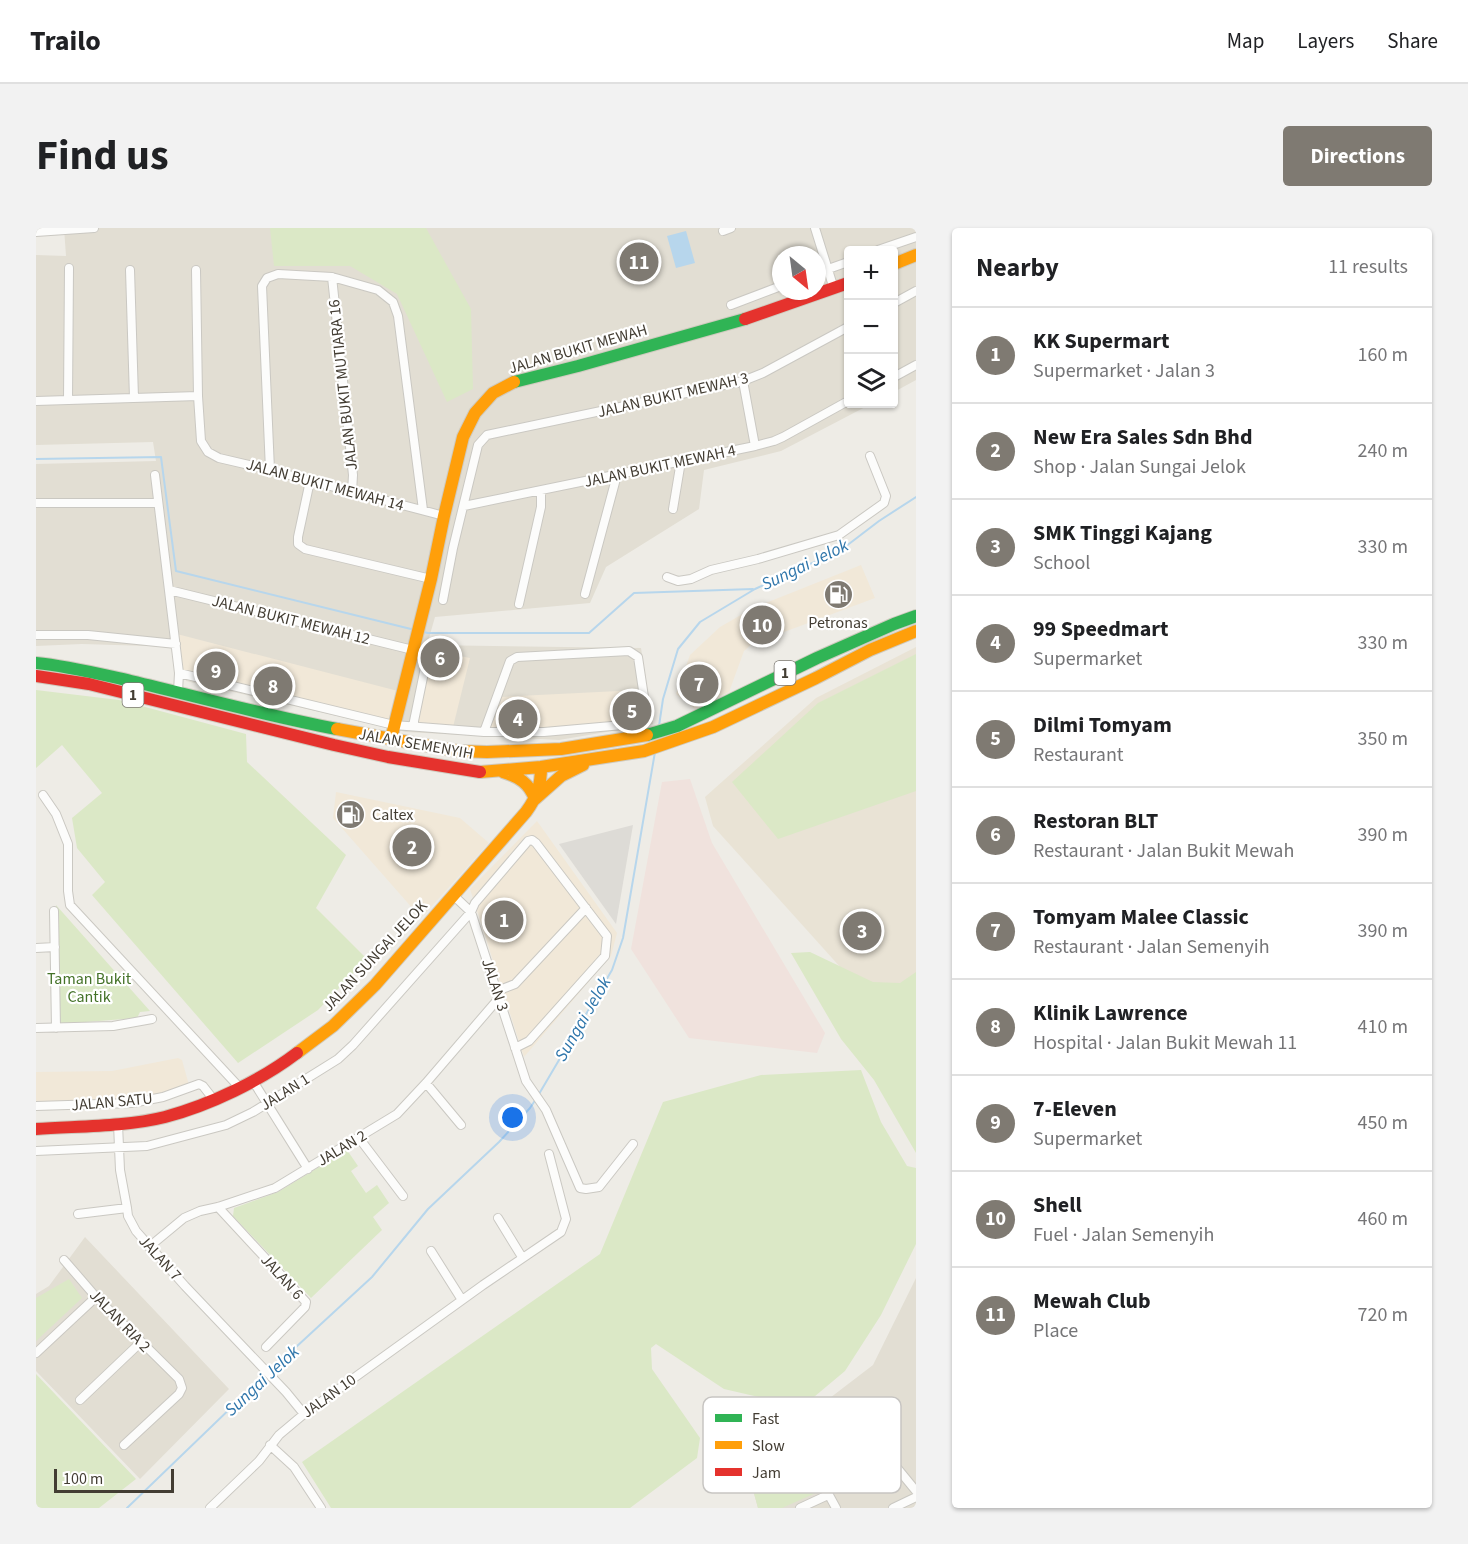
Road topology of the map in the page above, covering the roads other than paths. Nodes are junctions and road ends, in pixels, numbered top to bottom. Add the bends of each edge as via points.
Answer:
1 (94, 228) edge
2 (815, 228) edge
3 (68, 229) edge
4 (36, 232) edge
5 (916, 237) edge
6 (890, 246) edge
7 (916, 255) edge
8 (898, 262) edge
9 (844, 264) edge
10 (69, 268) dead end
11 (827, 269) junction
12 (130, 270) dead end
13 (196, 270) dead end
14 (332, 278) junction
15 (844, 285) edge
16 (772, 289) edge
17 (834, 289) junction
18 (916, 291) edge
19 (898, 301) edge
20 (731, 305) dead end
21 (844, 330) edge
22 (916, 365) edge
23 (898, 375) edge
24 (744, 381) junction
25 (198, 396) junction
26 (134, 398) junction
27 (68, 400) junction
28 (36, 401) edge
29 (844, 404) edge
30 (755, 446) junction
31 (870, 456) dead end
32 (681, 461) junction
33 (270, 470) junction
34 (155, 475) dead end
35 (617, 475) junction
36 (310, 481) junction
37 (541, 490) junction
38 (352, 492) junction
39 (36, 503) edge
40 (158, 503) junction
41 (464, 506) junction
42 (673, 509) dead end
43 (423, 510) junction
44 (444, 516) junction
45 (439, 545) junction
46 (453, 548) junction
47 (667, 577) dead end
48 (431, 579) junction
49 (169, 590) junction
50 (585, 594) dead end
51 (443, 600) dead end
52 (519, 604) dead end
53 (916, 616) edge
54 (916, 631) edge
55 (36, 635) edge
56 (176, 644) junction
57 (414, 645) junction
58 (428, 653) dead end
59 (817, 658) junction
60 (36, 663) edge
61 (179, 673) junction
62 (36, 676) edge
63 (178, 692) junction
64 (746, 712) junction
65 (394, 725) junction
66 (679, 725) junction
67 (413, 726) junction
68 (484, 732) junction
69 (391, 739) junction
70 (623, 740) junction
71 (334, 746) junction
72 (487, 753) junction
73 (595, 759) junction
74 (414, 761) junction
75 (542, 767) junction
76 (495, 770) junction
77 (43, 795) dead end
78 (535, 799) junction
79 (453, 895) junction
80 (586, 908) junction
81 (54, 911) dead end
82 (471, 912) junction
83 (54, 947) junction
84 (36, 948) edge
85 (498, 995) junction
86 (152, 1019) dead end
87 (36, 1028) edge
88 (56, 1028) junction
89 (515, 1048) junction
90 (253, 1081) junction
91 (426, 1083) junction
92 (240, 1088) junction
93 (214, 1100) junction
94 (267, 1103) junction
95 (36, 1106) edge
96 (118, 1125) junction
97 (461, 1125) dead end
98 (36, 1129) edge
99 (359, 1138) junction
100 (633, 1144) dead end
101 (118, 1148) junction
102 (36, 1151) edge
103 (549, 1154) dead end
104 (308, 1169) junction
105 (403, 1196) dead end
106 (127, 1208) junction
107 (218, 1208) junction
108 (78, 1214) dead end
109 (498, 1218) dead end
110 (149, 1247) junction
111 (431, 1251) dead end
112 (522, 1257) junction
113 (64, 1260) dead end
114 (96, 1297) junction
115 (462, 1300) junction
116 (141, 1342) junction
117 (266, 1347) dead end
118 (36, 1353) edge
119 (80, 1400) dead end
120 (304, 1414) junction
121 (124, 1445) dead end
122 (270, 1445) junction
123 (901, 1473) edge
124 (916, 1491) edge
125 (828, 1495) joint
126 (916, 1497) edge
127 (210, 1508) edge
128 (321, 1508) edge
129 (800, 1508) edge
130 (836, 1508) edge
131 (893, 1508) edge

1 - 3 street
2 - 11 street
3 - 4 street
5 - 6 street
7 - 8 main road
9 - 11 street
10 - 27 street
11 - 17 street
12 - 26 street
13 - 25 street
14 - 33 street via 278,274 267,278 262,286
14 - 38 street, JALAN BUKIT MUTIARA 16
14 - 43 street via 378,290 393,302
15 - 17 main road, JALAN BUKIT MEWAH
16 - 20 street
17 - 44 main road, JALAN BUKIT MEWAH via 730,324 514,382 493,393 475,413 463,437
18 - 19 street
21 - 24 street, JALAN BUKIT MEWAH 3
22 - 23 street
24 - 30 street
24 - 41 street, JALAN BUKIT MEWAH 3 via 487,435 478,445
25 - 26 street
25 - 33 street, JALAN BUKIT MEWAH 14 via 201,441 208,452
26 - 27 street
27 - 28 street
29 - 30 street, JALAN BUKIT MEWAH 4 via 774,441
30 - 32 street, JALAN BUKIT MEWAH 4
31 - 47 street via 886,496 884,503 839,535 691,579 678,581
32 - 35 street, JALAN BUKIT MEWAH 4
32 - 42 street
33 - 36 street, JALAN BUKIT MEWAH 14
34 - 40 street
35 - 37 street, JALAN BUKIT MEWAH 4
35 - 50 street
36 - 38 street, JALAN BUKIT MEWAH 14
36 - 48 street via 298,544 305,549
37 - 41 street, JALAN BUKIT MEWAH 4
37 - 52 street via 541,507
38 - 43 street, JALAN BUKIT MEWAH 14
39 - 40 street
40 - 49 street
41 - 46 street
43 - 44 street, JALAN BUKIT MEWAH 14
44 - 45 main road, JALAN BUKIT MEWAH
45 - 46 street
45 - 48 main road, JALAN BUKIT MEWAH
46 - 51 street
48 - 57 main road, JALAN BUKIT MEWAH
49 - 56 street
49 - 57 street, JALAN BUKIT MEWAH 12
53 - 59 main road, JALAN SEMENYIH / 1
54 - 64 main road, JALAN SEMENYIH / 1
55 - 56 street via 88,634
56 - 61 street
57 - 65 main road, JALAN BUKIT MEWAH
58 - 67 street
59 - 64 main road via 800,672 745,702
59 - 66 main road, JALAN SEMENYIH / 1
60 - 63 main road, JALAN SEMENYIH / 1
61 - 63 street
61 - 65 street
62 - 71 main road, JALAN SEMENYIH / 1 via 89,684
63 - 69 main road, JALAN SEMENYIH / 1 via 288,720
64 - 66 main road via 735,707
64 - 73 main road, JALAN SEMENYIH / 1 via 644,751
65 - 67 street
65 - 69 main road, JALAN BUKIT MEWAH
66 - 70 main road, JALAN SEMENYIH / 1
67 - 68 street
68 - 68 street via 510,661 517,657 628,651 638,657 647,717 634,724 544,732
69 - 71 main road via 380,747
69 - 72 main road, JALAN SEMENYIH / 1
69 - 74 main road via 397,750
70 - 72 main road, JALAN SEMENYIH / 1 via 561,749
70 - 75 main road via 610,747 554,757
71 - 74 main road, JALAN SEMENYIH / 1
72 - 75 main road via 496,758 536,758
73 - 75 main road, JALAN SEMENYIH / 1
73 - 78 main road via 561,776
74 - 76 main road, JALAN SEMENYIH / 1 via 470,771
75 - 76 main road, JALAN SEMENYIH / 1
75 - 78 main road, JALAN SUNGAI JELOK via 542,783
76 - 78 main road via 526,782
77 - 92 street via 68,844 70,905
78 - 79 main road, JALAN SUNGAI JELOK
79 - 82 street, JALAN 3
79 - 90 main road, JALAN SUNGAI JELOK via 375,985 333,1026
80 - 82 street, JALAN 1 via 532,840
80 - 85 street via 516,984
80 - 89 street via 607,936 605,956 529,1041
81 - 83 street
82 - 85 street, JALAN 3
82 - 94 street, JALAN 1 via 339,1059
83 - 84 street
83 - 88 street
85 - 89 street, JALAN 3
85 - 91 street, JALAN 2
86 - 88 street via 113,1026
87 - 88 street
89 - 100 street, JALAN 3 via 526,1081 546,1110 580,1188 599,1187
90 - 92 main road, JALAN SUNGAI JELOK
90 - 94 street
91 - 97 street
91 - 99 street, JALAN 2 via 397,1114
92 - 93 main road, JALAN SUNGAI JELOK
93 - 95 street, JALAN SATU via 199,1084 132,1103
93 - 96 main road, JALAN SUNGAI JELOK via 165,1116
94 - 101 street, JALAN 1 via 226,1125 147,1146
94 - 104 street
96 - 98 main road, JALAN SUNGAI JELOK
96 - 101 street, JALAN 7
99 - 104 street, JALAN 2
99 - 105 street
101 - 102 street, JALAN 1
101 - 106 street, JALAN 7
103 - 112 street, JALAN 10 via 566,1219 561,1232
104 - 107 street, JALAN 2 via 275,1188
106 - 108 street
106 - 110 street, JALAN 7 via 136,1231
107 - 110 street, JALAN 2 via 184,1218
107 - 117 street, JALAN 6 via 306,1302
109 - 112 street
110 - 120 street, JALAN 7
111 - 115 street
112 - 115 street, JALAN 10
113 - 114 street, JALAN RIA 2
114 - 116 street, JALAN RIA 2
114 - 118 street
115 - 120 street, JALAN 10
116 - 119 street
116 - 121 street, JALAN RIA 2 via 178,1379 182,1388
120 - 122 street, JALAN 10
122 - 127 street, JALAN 10 via 259,1461
122 - 128 street via 294,1467
123 - 124 street
125 - 129 street
125 - 130 street
126 - 131 street

